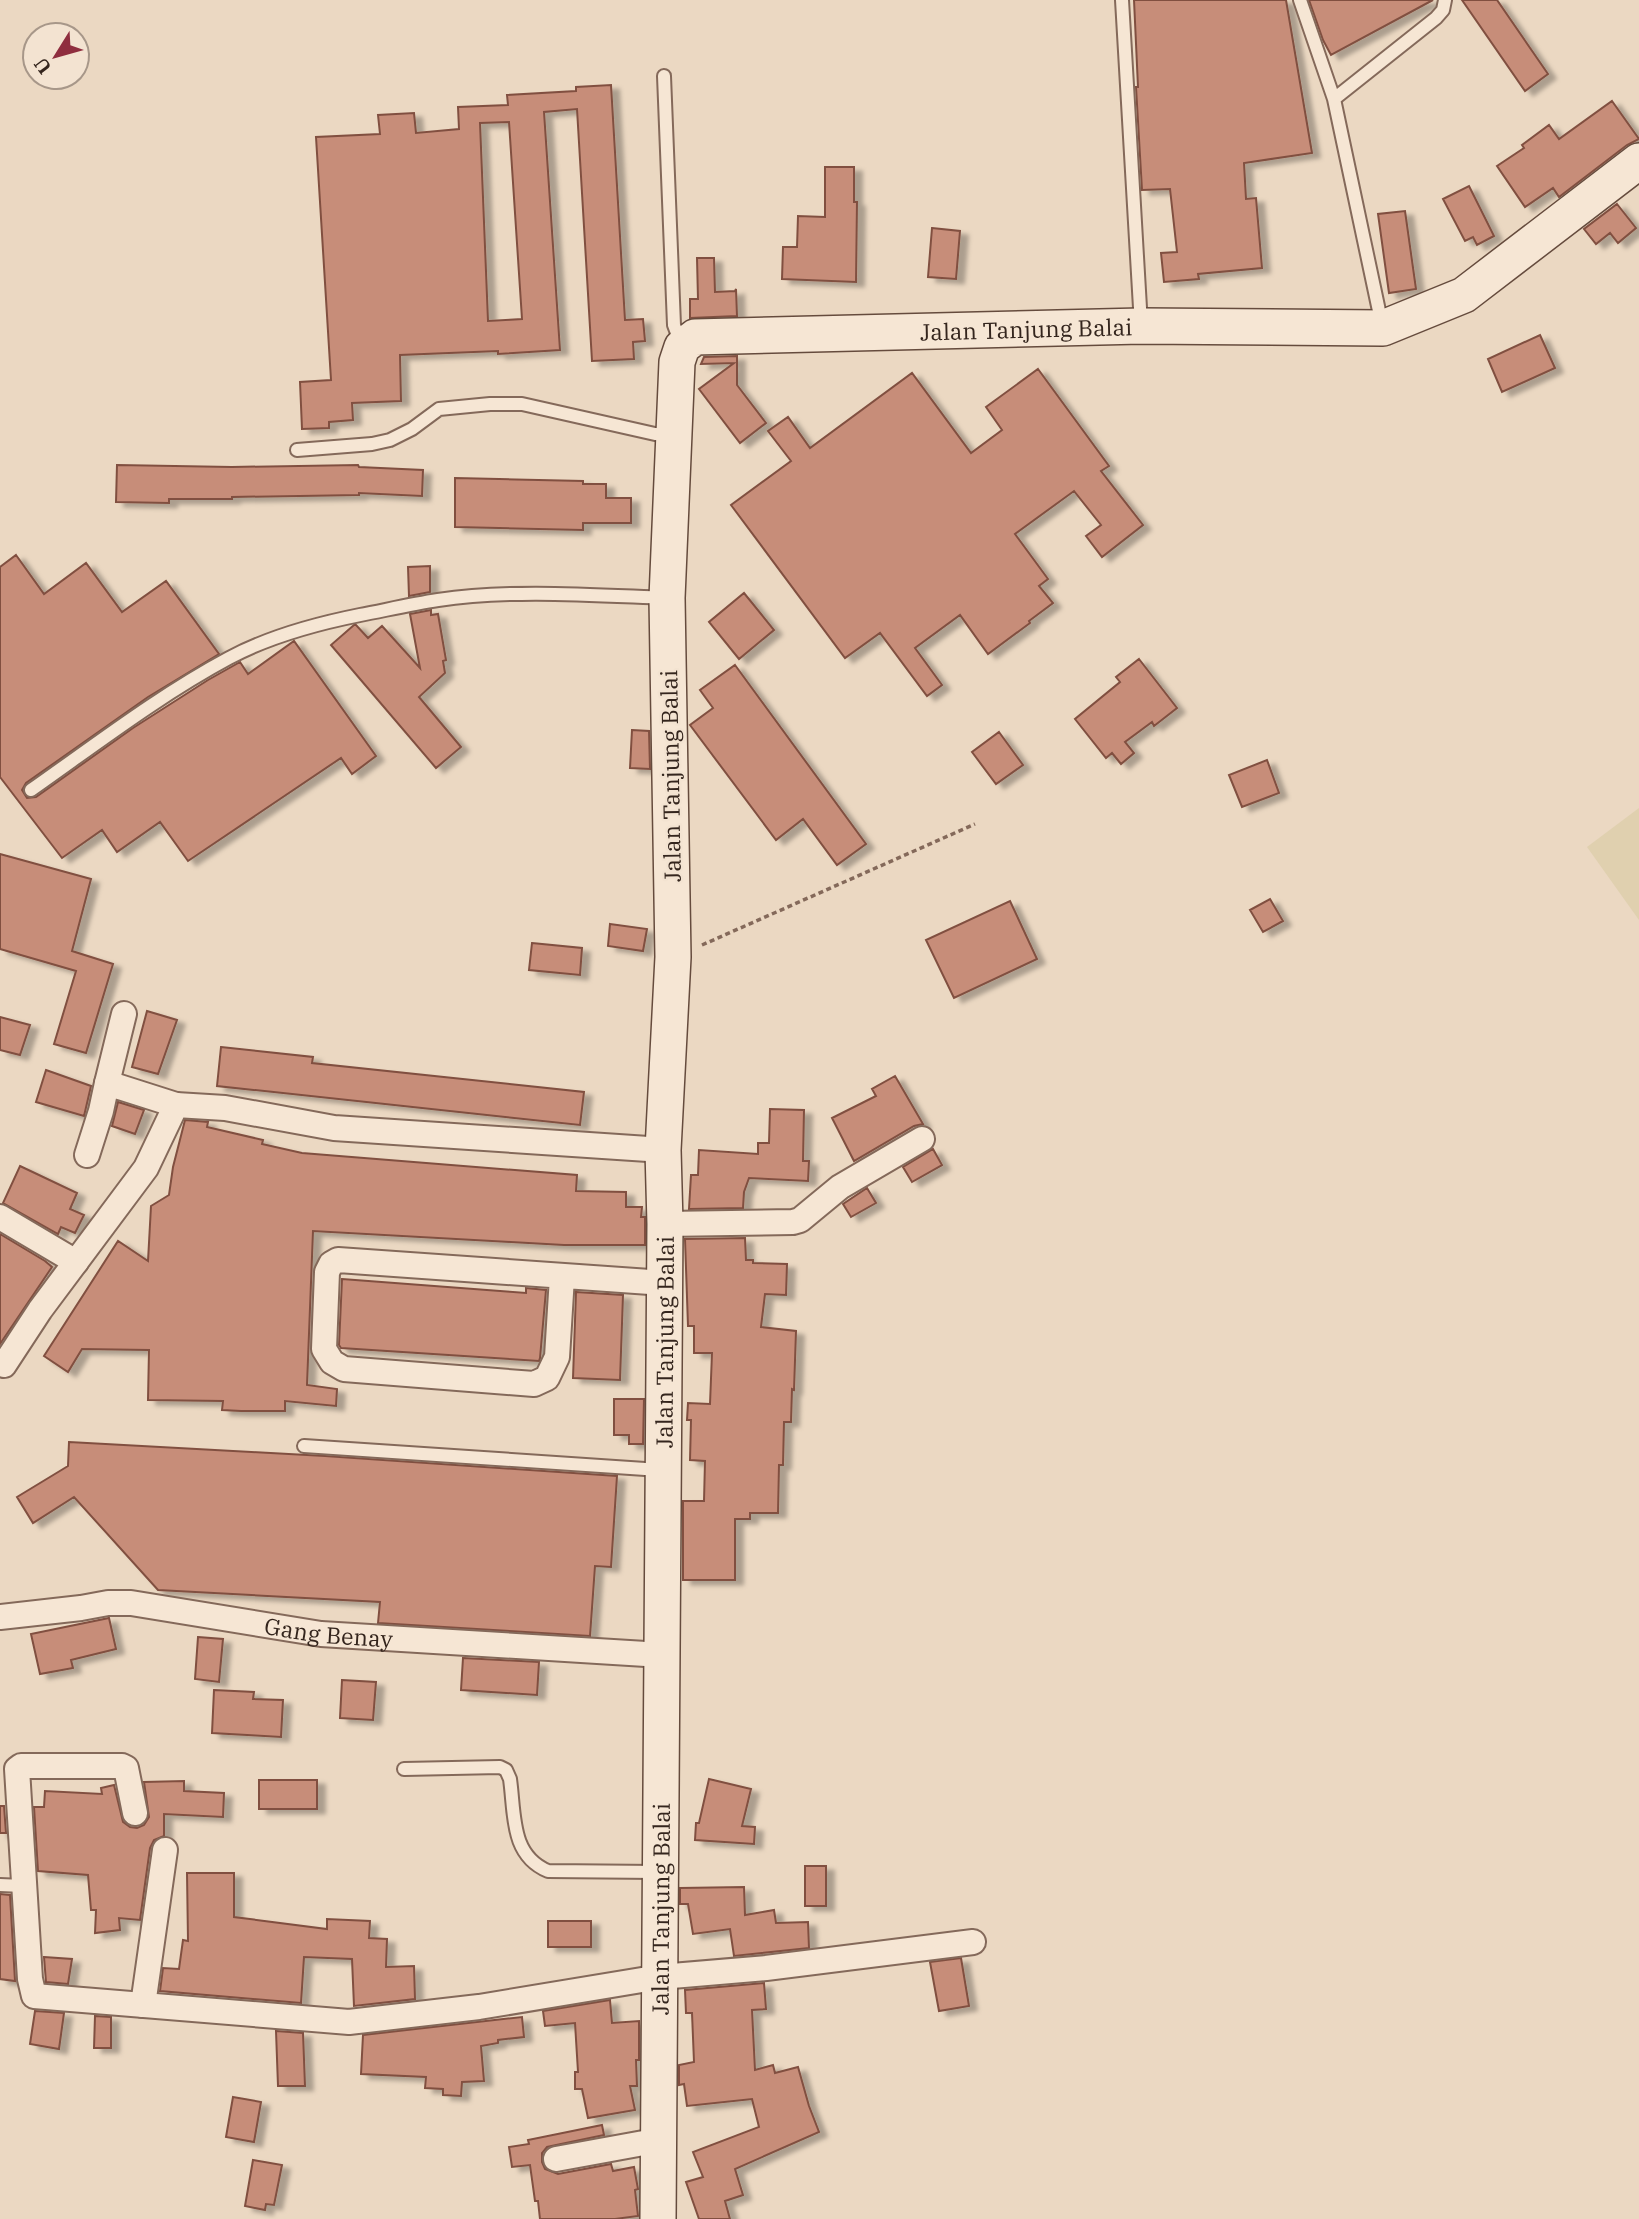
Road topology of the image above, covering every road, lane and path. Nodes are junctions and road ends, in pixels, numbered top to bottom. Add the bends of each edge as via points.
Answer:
1 (1122, 0) edge
2 (1300, 0) edge
3 (1446, 0) edge
4 (664, 76) dead end
5 (1334, 99) junction
6 (1639, 161) edge
7 (1141, 326) junction
8 (1383, 328) junction
9 (682, 348) junction
10 (673, 435) junction
11 (297, 450) dead end
12 (667, 598) junction
13 (31, 790) dead end
14 (975, 824) dead end
15 (673, 957) junction
16 (124, 1014) dead end
17 (107, 1083) junction
18 (176, 1105) junction
19 (922, 1139) dead end
20 (663, 1150) junction
21 (87, 1155) dead end
22 (0, 1217) edge
23 (665, 1224) junction
24 (76, 1262) junction
25 (562, 1277) junction
26 (664, 1283) junction
27 (1, 1366) edge
28 (304, 1446) dead end
29 (662, 1470) junction
30 (0, 1617) edge
31 (662, 1655) junction
32 (404, 1769) dead end
33 (135, 1813) dead end
34 (165, 1850) dead end
35 (660, 1872) junction
36 (12, 1886) edge
37 (973, 1942) dead end
38 (660, 1977) junction
39 (144, 2005) junction
40 (660, 2140) junction
41 (556, 2159) dead end
42 (658, 2219) edge

1 - 7 lane
2 - 5 lane
3 - 5 lane via 1436,18
4 - 9 lane via 674,325
5 - 8 lane
6 - 8 street, Jalan Tanjung Balai via 1464,295
7 - 8 street, Jalan Tanjung Balai
7 - 9 street, Jalan Tanjung Balai via 695,337
9 - 10 street, Jalan Tanjung Balai via 677,362
10 - 11 lane via 522,404 490,404 439,409 390,440
10 - 12 street, Jalan Tanjung Balai
12 - 13 lane via 470,597 306,628 229,658
12 - 15 street, Jalan Tanjung Balai
14 - 15 path
15 - 20 street, Jalan Tanjung Balai
16 - 17 street
17 - 18 street
17 - 21 street
18 - 20 street via 225,1108 334,1128
18 - 24 street via 146,1168
19 - 23 street via 840,1188 800,1220
20 - 23 street, Jalan Tanjung Balai
22 - 24 street
23 - 26 street, Jalan Tanjung Balai
24 - 27 street
25 - 25 street via 338,1260 327,1272 324,1349 332,1362 344,1369 534,1384 547,1378 556,1357
25 - 26 street
26 - 29 street, Jalan Tanjung Balai
28 - 29 lane
29 - 31 street, Jalan Tanjung Balai
30 - 31 street, Gang Benay via 131,1603 321,1634
31 - 35 street, Jalan Tanjung Balai
32 - 35 lane via 506,1770 518,1840 526,1856 548,1871
33 - 36 street via 122,1766 21,1766 17,1769
34 - 39 street
35 - 38 street, Jalan Tanjung Balai
36 - 39 street via 34,1996
37 - 38 street
38 - 39 street via 479,2007 349,2022
38 - 40 street, Jalan Tanjung Balai
40 - 41 street
40 - 42 street, Jalan Tanjung Balai

